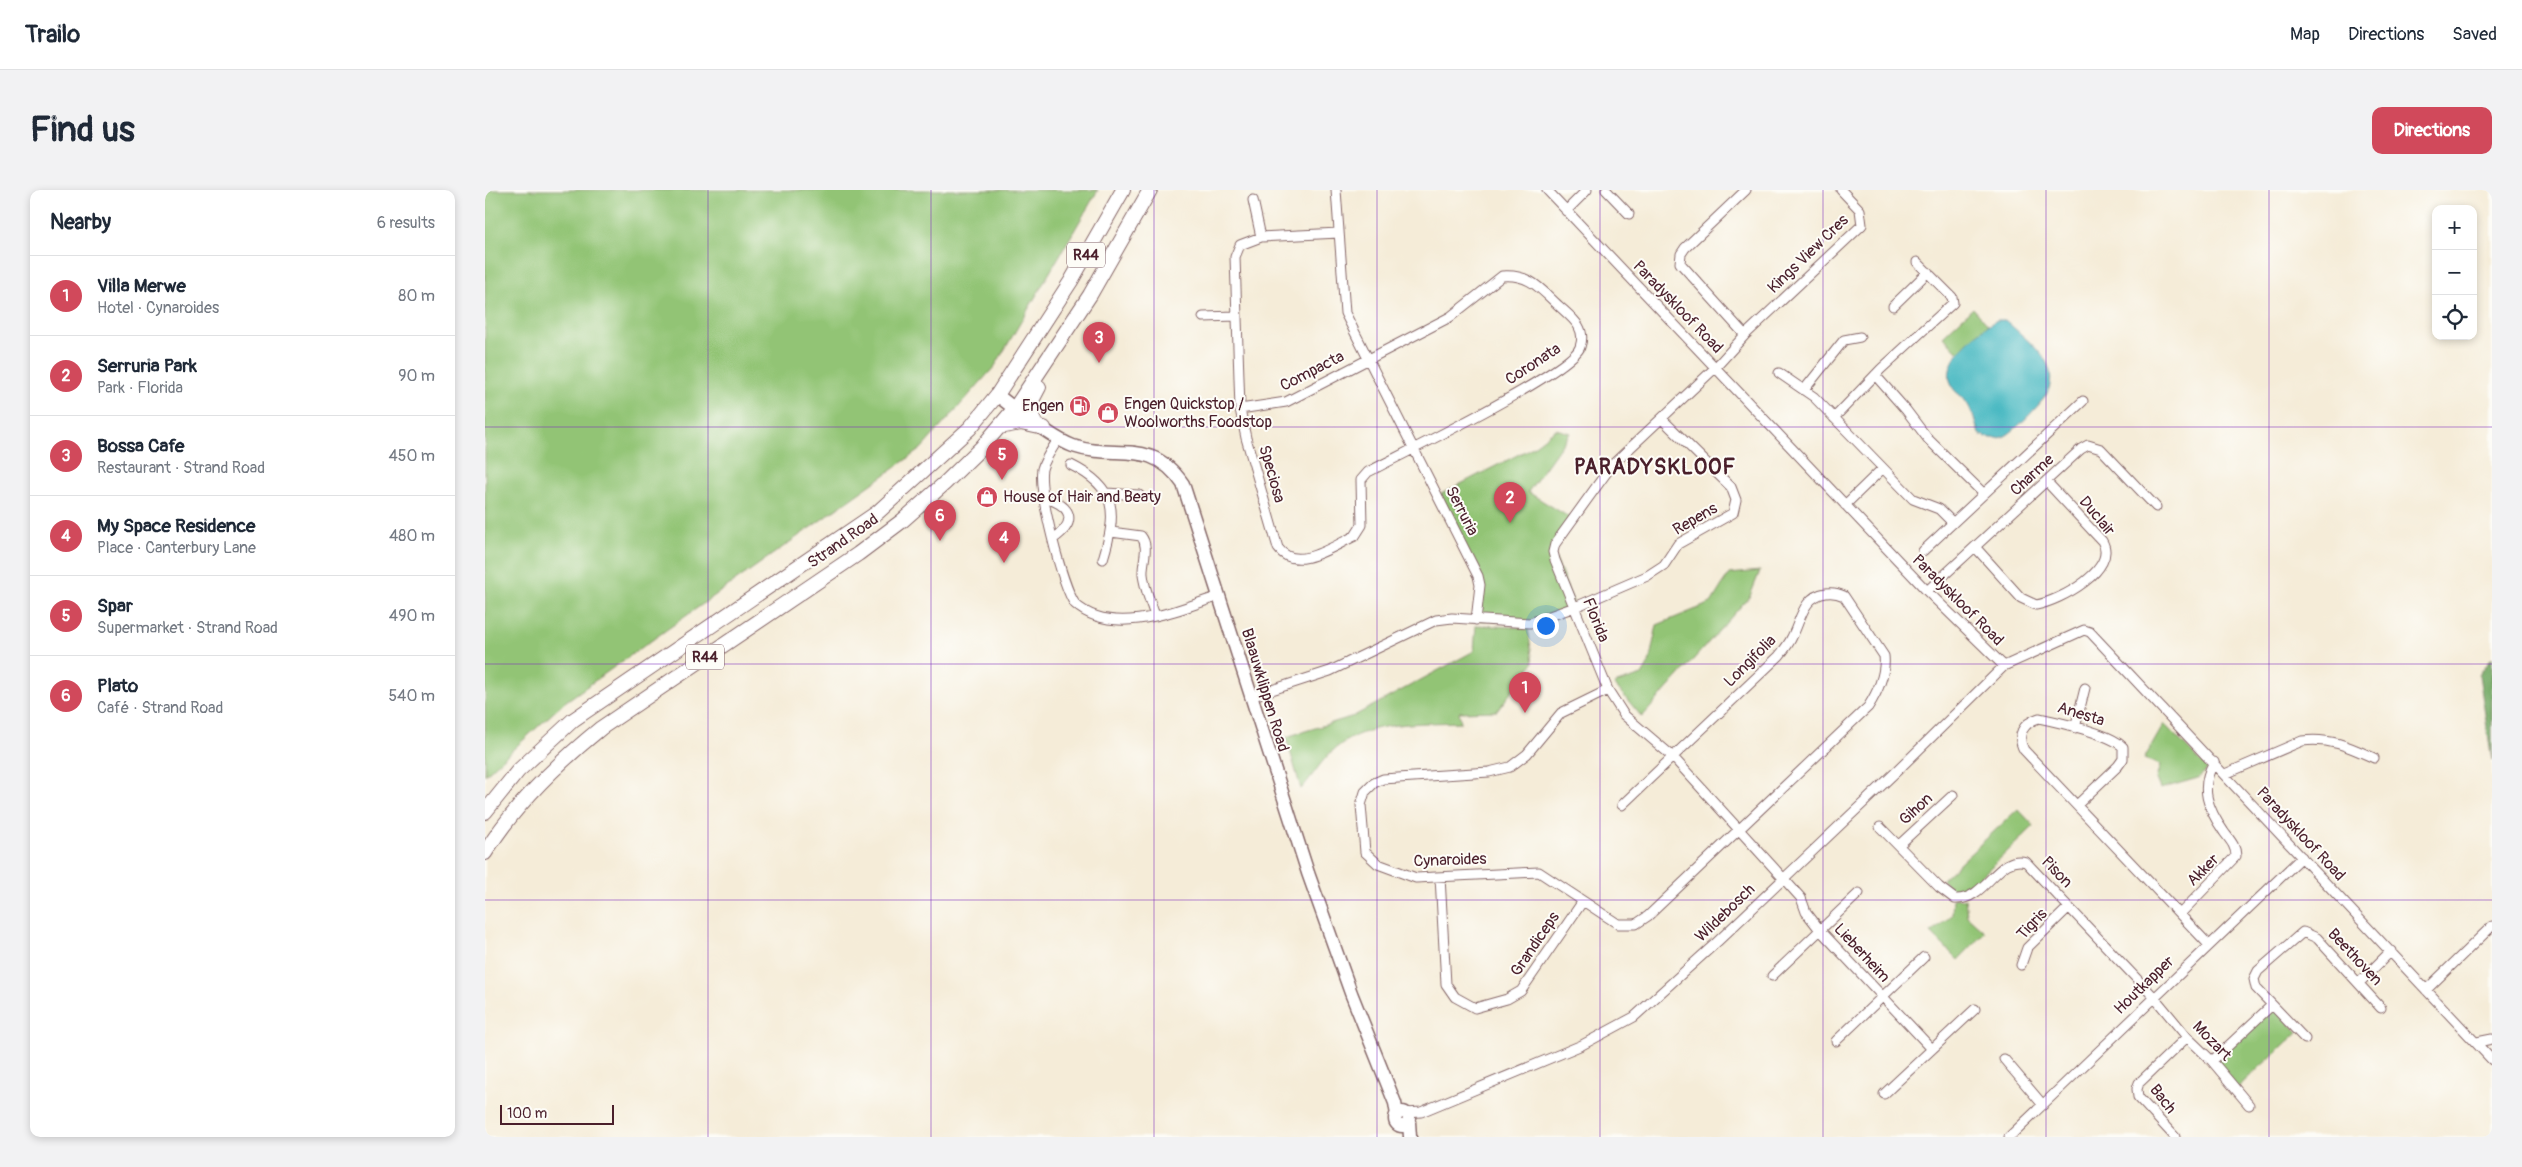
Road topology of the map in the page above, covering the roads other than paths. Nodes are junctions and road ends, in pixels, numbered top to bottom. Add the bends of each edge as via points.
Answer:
1 (1123, 190) edge
2 (1150, 190) edge
3 (1336, 190) edge
4 (1547, 190) edge
5 (1587, 190) edge
6 (1606, 190) edge
7 (1746, 190) edge
8 (1841, 190) edge
9 (1253, 200) dead end
10 (1566, 210) junction
11 (1629, 214) dead end
12 (1339, 233) junction
13 (1261, 237) junction
14 (1917, 262) dead end
15 (1928, 272) junction
16 (1893, 306) dead end
17 (1237, 316) junction
18 (1203, 317) dead end
19 (1745, 335) junction
20 (1860, 337) dead end
21 (1059, 342) junction
22 (1367, 360) junction
23 (1715, 368) junction
24 (1779, 373) dead end
25 (1875, 375) junction
26 (1805, 390) junction
27 (997, 395) junction
28 (2083, 401) dead end
29 (1015, 408) junction
30 (1241, 409) junction
31 (1834, 418) junction
32 (1662, 419) junction
33 (1039, 425) junction
34 (999, 426) junction
35 (1059, 438) junction
36 (1413, 449) junction
37 (1071, 465) dead end
38 (1882, 469) junction
39 (2047, 481) junction
40 (1106, 492) junction
41 (1984, 494) junction
42 (1139, 495) dead end
43 (1045, 498) junction
44 (1845, 505) junction
45 (2156, 507) dead end
46 (1953, 523) junction
47 (1111, 532) junction
48 (1053, 539) junction
49 (1976, 548) junction
50 (1923, 551) dead end
51 (1103, 559) dead end
52 (1927, 591) junction
53 (1219, 596) junction
54 (1575, 607) junction
55 (1155, 616) junction
56 (1476, 620) junction
57 (2004, 666) junction
58 (2085, 688) dead end
59 (1608, 690) junction
60 (1250, 696) junction
61 (2075, 728) junction
62 (1672, 756) junction
63 (2374, 758) dead end
64 (2214, 762) junction
65 (2225, 774) junction
66 (1953, 795) dead end
67 (1622, 805) dead end
68 (2077, 805) junction
69 (485, 812) edge
70 (1880, 828) dead end
71 (1739, 830) junction
72 (1899, 845) junction
73 (485, 852) edge
74 (2302, 857) junction
75 (1440, 877) junction
76 (1783, 878) junction
77 (1859, 893) dead end
78 (1583, 901) junction
79 (2069, 907) junction
80 (2180, 914) junction
81 (2492, 926) edge
82 (1820, 930) junction
83 (2208, 944) junction
84 (2391, 951) junction
85 (1924, 957) dead end
86 (2021, 965) dead end
87 (1772, 976) dead end
88 (2359, 983) junction
89 (2426, 990) junction
90 (1883, 997) junction
91 (2154, 997) junction
92 (2272, 1005) junction
93 (2381, 1008) dead end
94 (1975, 1009) dead end
95 (2187, 1037) junction
96 (2305, 1039) dead end
97 (2492, 1039) edge
98 (1836, 1041) dead end
99 (2477, 1042) junction
100 (1932, 1049) junction
101 (2004, 1059) dead end
102 (2492, 1060) edge
103 (2213, 1061) junction
104 (1884, 1094) dead end
105 (2043, 1105) junction
106 (2249, 1105) dead end
107 (1403, 1116) junction
108 (1409, 1137) edge
109 (2009, 1137) edge
110 (2175, 1137) edge

1 - 27 main road, Strand Road / R44 via 1071,281
2 - 21 main road, Strand Road / R44
3 - 12 street, Serruria
4 - 10 street, Paradyskloof Road
5 - 10 street
6 - 11 street
7 - 19 street via 1685,248 1680,263
8 - 19 street, Kings View Cres via 1860,210 1862,225
9 - 13 street
10 - 23 street, Paradyskloof Road
12 - 13 street, Speciosa
12 - 22 street, Serruria via 1345,313
13 - 17 street, Speciosa via 1240,245 1235,257
14 - 15 street
15 - 16 street
15 - 25 street via 1952,297 1953,303
17 - 18 street
17 - 30 street, Speciosa
19 - 23 street, Kings View Cres
20 - 26 street via 1844,340
21 - 29 main road, Strand Road / R44
21 - 33 main road via 1056,361 1031,401 1029,412
22 - 30 street, Compacta via 1286,402
22 - 36 street, Serruria
22 - 36 street, Coronata via 1450,318 1502,276 1527,278 1580,327 1580,348 1569,360 1519,392
23 - 32 street, Florida
23 - 44 street, Paradyskloof Road
24 - 26 street
25 - 31 street
25 - 41 street via 1927,439
26 - 31 street
27 - 29 street, Blaauwklippen Road
27 - 69 main road, Strand Road / R44 via 970,428 878,512 573,720 518,771
28 - 41 street
29 - 33 street, Blaauwklippen Road
29 - 34 main road, Strand Road / R44
30 - 36 street, Speciosa via 1246,438 1278,548 1289,557 1308,558 1355,536 1362,525 1361,485 1364,475
31 - 38 street
32 - 54 street, Florida via 1612,465 1555,544 1555,560
32 - 54 street, Repens via 1731,487 1736,500 1733,513 1678,544 1658,570
33 - 34 main road
33 - 35 street, Blaauwklippen Road
34 - 73 main road, Strand Road / R44 via 945,483 902,521 601,728 565,758
35 - 43 street via 1042,470
35 - 53 street, Blaauwklippen Road via 1070,445 1093,451 1140,453 1171,470 1187,492
36 - 56 street, Serruria via 1478,576
37 - 40 street via 1092,477
38 - 44 street
38 - 46 street via 1913,499 1939,509
39 - 45 street, Charme via 2081,449 2095,446
39 - 49 street, Charme
39 - 49 street, Duclair via 2102,541 2107,552 2103,564 2077,587 2036,604 2021,598
40 - 42 street
40 - 47 street via 1112,512
41 - 46 street
43 - 48 street
43 - 48 street via 1059,503 1068,513 1065,532
44 - 52 street, Paradyskloof Road
46 - 50 street
47 - 51 street
47 - 55 street via 1141,536 1143,539 1146,547 1143,577
48 - 55 street via 1072,600 1079,608 1092,614 1129,621
49 - 52 street, Charme
52 - 57 street, Paradyskloof Road
53 - 55 street
53 - 60 street, Blaauwklippen Road
54 - 56 street, Repens via 1525,624
54 - 59 street, Florida
56 - 60 street via 1443,618 1424,623 1330,671
57 - 64 street, Paradyskloof Road via 2079,631 2090,632
57 - 76 street, Wildebosch
58 - 61 street
59 - 62 street, Florida via 1624,715
59 - 75 street, Cynaroides via 1561,713 1527,754 1510,767 1489,772 1383,779 1365,792 1361,805 1368,857 1409,878
60 - 107 street, Blaauwklippen Road via 1351,993
61 - 68 street, Anesta via 2119,743 2125,752 2118,766
61 - 68 street, Anesta via 2039,718 2025,726 2019,739 2024,750
62 - 67 street, Longifolia
62 - 71 street, Florida
62 - 71 street, Longifolia via 1779,656 1811,598 1837,592 1844,596 1884,656 1885,666 1874,698 1862,714
63 - 65 street via 2339,743 2315,739 2302,741
64 - 65 street, Paradyskloof Road
64 - 80 street, Akker via 2206,777 2206,790 2213,814 2234,846 2236,856
65 - 74 street, Paradyskloof Road
66 - 72 street, Gihon
68 - 80 street, Anesta
70 - 72 street, Pison
71 - 76 street, Florida
71 - 78 street, Cynaroides via 1636,924 1618,924
72 - 79 street, Pison via 1955,899 1972,896 2008,863 2016,860 2026,862
74 - 83 street, Houtkapper
74 - 84 street, Paradyskloof Road
75 - 78 street, Cynaroides via 1539,872
75 - 78 street, Grandiceps via 1446,984 1455,997 1475,1008 1507,999 1521,991
76 - 82 street, Lieberheim via 1801,898 1806,912
76 - 107 street, Wildebosch via 1648,1005 1619,1026 1582,1045 1421,1112
77 - 82 street, Lieberheim
79 - 86 street, Tigris via 2027,948
79 - 91 street, Pison
80 - 83 street, Anesta
81 - 89 street
82 - 87 street, Lieberheim
82 - 90 street, Lieberheim
83 - 91 street, Houtkapper
84 - 88 street
84 - 89 street, Paradyskloof Road
85 - 90 street, Lieberheim
88 - 92 street, Beethoven via 2317,938 2303,932 2297,934 2256,974 2257,988
88 - 93 street, Beethoven
89 - 99 street, Paradyskloof Road
90 - 98 street, Lieberheim
90 - 100 street, Lieberheim
91 - 95 street, Mozart
91 - 105 street, Houtkapper
92 - 96 street, Beethoven
92 - 103 street
94 - 100 street
95 - 103 street, Mozart
95 - 110 street, Bach via 2139,1083 2137,1089 2138,1097
97 - 99 street
99 - 102 street, Paradyskloof Road
100 - 104 street
101 - 105 street
103 - 106 street, Mozart
105 - 109 street, Houtkapper
107 - 108 street, Blaauwklippen Road

